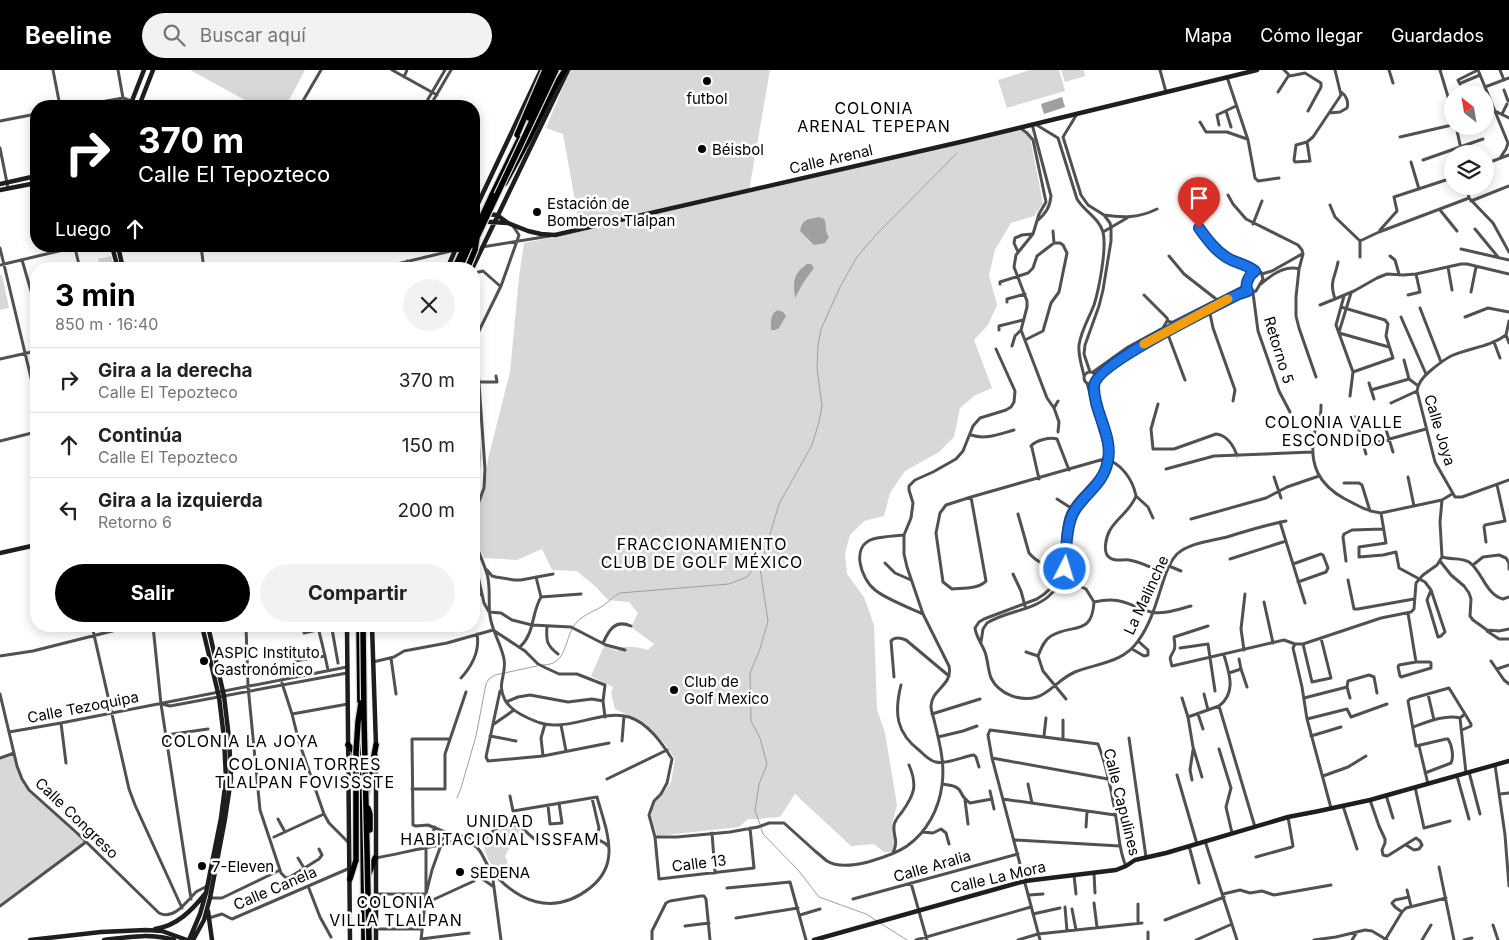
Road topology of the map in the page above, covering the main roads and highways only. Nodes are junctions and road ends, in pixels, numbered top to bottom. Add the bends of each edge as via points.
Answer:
1 (144, 70) edge
2 (154, 70) edge
3 (543, 70) edge
4 (554, 70) edge
5 (565, 70) edge
6 (1257, 70) edge
7 (538, 78) junction
8 (547, 93) junction
9 (133, 100) edge
10 (142, 100) edge
11 (534, 108) junction
12 (541, 125) junction
13 (505, 169) junction
14 (510, 175) junction
15 (30, 177) edge
16 (0, 184) edge
17 (30, 184) edge
18 (0, 190) edge
19 (496, 196) junction
20 (480, 198) edge
21 (480, 213) edge
22 (497, 215) junction
23 (480, 221) edge
24 (493, 222) junction
25 (510, 224) junction
26 (480, 226) edge
27 (480, 227) edge
28 (480, 250) edge
29 (30, 546) edge
30 (0, 553) edge
31 (204, 632) edge
32 (209, 632) edge
33 (346, 632) edge
34 (362, 632) edge
35 (362, 632) edge
36 (362, 632) edge
37 (372, 632) edge
38 (221, 694) junction
39 (361, 701) junction
40 (348, 745) junction
41 (376, 745) junction
42 (1509, 761) edge
43 (364, 794) junction
44 (375, 858) junction
45 (367, 878) junction
46 (350, 879) junction
47 (206, 893) junction
48 (207, 908) junction
49 (146, 930) junction
50 (101, 932) junction
51 (186, 939) edge
52 (30, 940) edge
53 (103, 940) edge
54 (174, 940) edge
55 (193, 940) edge
56 (212, 940) edge
57 (350, 940) edge
58 (366, 940) edge
59 (376, 940) edge
60 (814, 940) edge

1 - 9 main road
2 - 10 main road
3 - 7 main road
3 - 13 highway, bridge
4 - 8 highway
4 - 11 highway
4 - 26 highway, bridge
5 - 8 highway
5 - 12 main road
5 - 14 highway
6 - 25 main road, Calle Arenal via 555,235
7 - 11 highway
7 - 20 main road
8 - 19 highway
11 - 13 highway
12 - 14 main road
12 - 22 main road
13 - 19 highway
14 - 19 highway
15 - 16 main road
17 - 18 main road
19 - 27 highway, bridge
21 - 22 main road
22 - 24 main road
22 - 25 main road
23 - 24 main road
24 - 25 main road
24 - 28 main road
29 - 30 main road
31 - 38 main road
32 - 38 main road
33 - 40 main road
34 - 39 highway, bridge
35 - 43 highway
36 - 58 highway, bridge via 366,803 370,814
37 - 41 main road
38 - 47 main road via 226,779
38 - 48 main road via 229,738 231,778
39 - 46 highway, bridge via 356,752 356,860
39 - 58 highway, bridge
40 - 43 highway via 354,751 359,788
40 - 46 main road
41 - 43 highway
41 - 44 main road
42 - 60 main road, Calle La Mora via 1370,800 1288,817 1134,860 1116,870 1025,880
43 - 45 highway
43 - 58 highway
44 - 45 highway
44 - 59 main road
45 - 58 highway
46 - 57 main road
47 - 49 main road via 178,920 159,929
47 - 51 main road via 200,914
48 - 55 main road
48 - 56 main road
49 - 50 main road
49 - 51 main road via 162,931
50 - 52 main road
50 - 53 main road
53 - 54 main road via 146,935

